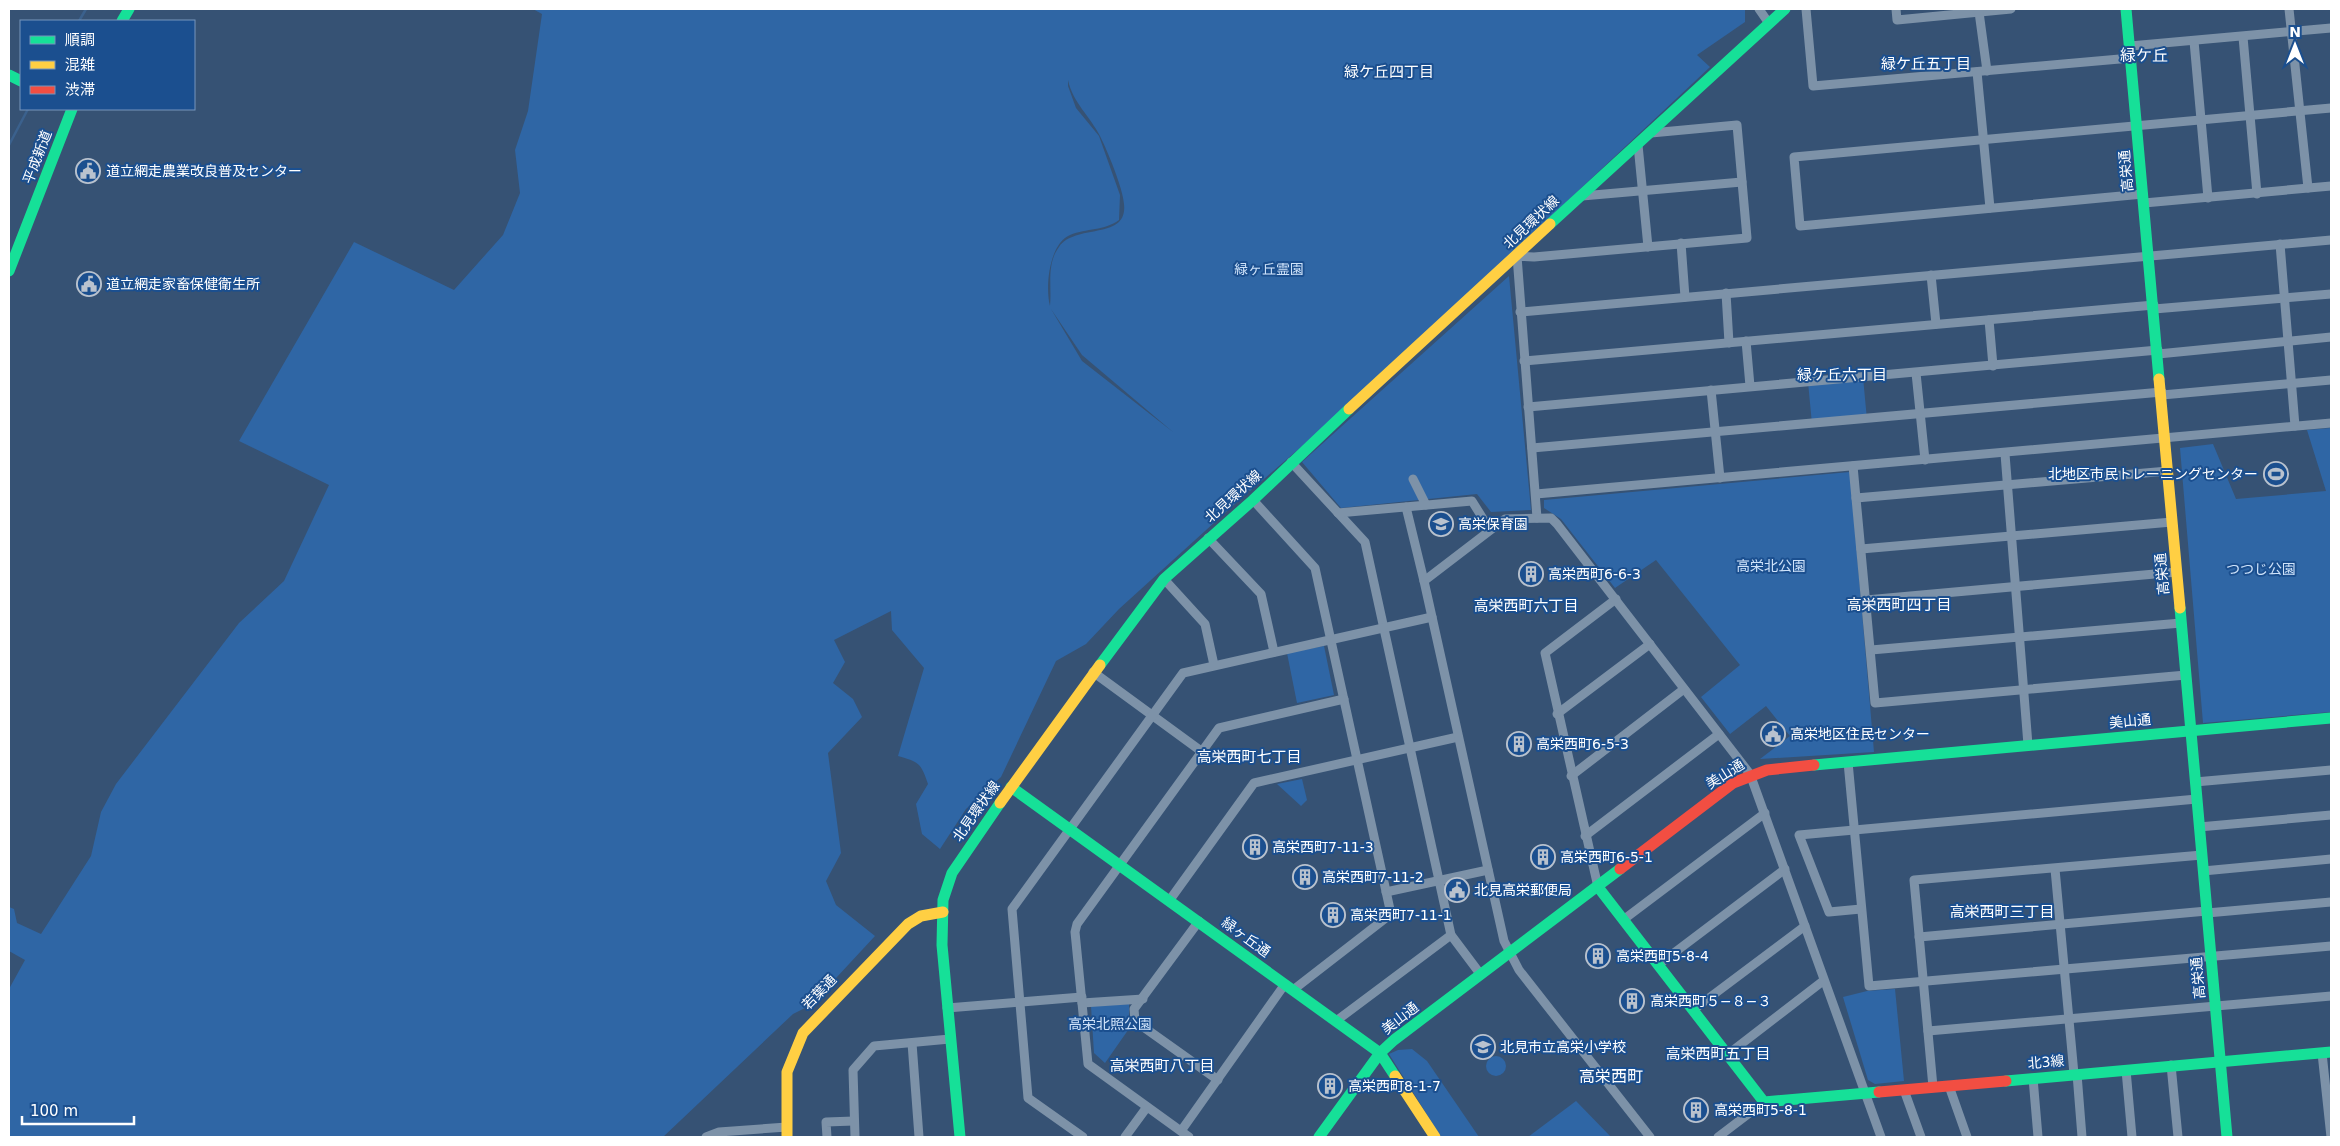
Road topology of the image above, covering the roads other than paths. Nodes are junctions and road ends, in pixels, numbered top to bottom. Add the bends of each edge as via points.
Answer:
1 (129, 9) edge
2 (1759, 9) edge
3 (1785, 9) edge
4 (1806, 9) edge
5 (1896, 9) edge
6 (2011, 9) edge
7 (2126, 9) edge
8 (2289, 9) edge
9 (1979, 12) junction
10 (123, 20) edge
11 (1768, 22) junction
12 (2331, 28) edge
13 (2291, 32) junction
14 (2243, 36) junction
15 (2194, 41) junction
16 (2130, 46) junction
17 (2131, 58) junction
18 (1988, 70) junction
19 (1977, 72) junction
20 (2331, 108) edge
21 (72, 110) edge
22 (2300, 111) junction
23 (2250, 115) junction
24 (2202, 119) junction
25 (2137, 126) junction
26 (1651, 133) junction
27 (1983, 140) junction
28 (1638, 145) junction
29 (1742, 182) junction
30 (2331, 186) edge
31 (2308, 188) junction
32 (1643, 191) junction
33 (2257, 194) junction
34 (1582, 196) junction
35 (2208, 198) junction
36 (2143, 199) junction
37 (1990, 208) junction
38 (2331, 240) edge
39 (1681, 243) junction
40 (2280, 244) junction
41 (1648, 247) junction
42 (2150, 255) junction
43 (1517, 256) junction
44 (9, 271) edge
45 (1931, 275) junction
46 (1726, 293) junction
47 (2331, 294) edge
48 (1685, 297) junction
49 (2285, 298) junction
50 (2154, 307) junction
51 (1520, 312) junction
52 (1989, 320) junction
53 (1936, 324) junction
54 (2331, 337) edge
55 (1746, 341) junction
56 (2288, 341) junction
57 (1729, 343) junction
58 (2158, 352) junction
59 (1524, 361) junction
60 (1993, 366) junction
61 (1916, 373) junction
62 (2331, 380) edge
63 (2292, 383) junction
64 (1750, 386) junction
65 (1712, 390) junction
66 (2162, 394) junction
67 (1528, 407) junction
68 (1920, 415) junction
69 (2331, 423) edge
70 (2295, 426) junction
71 (1715, 433) junction
72 (2165, 438) junction
73 (1532, 448) junction
74 (2005, 454) junction
75 (1925, 460) junction
76 (1291, 462) junction
77 (1853, 466) junction
78 (2168, 471) junction
79 (1413, 478) dead end
80 (1720, 478) junction
81 (2007, 485) junction
82 (1536, 494) junction
83 (1856, 498) junction
84 (1253, 500) junction
85 (1426, 505) junction
86 (1406, 507) junction
87 (1338, 513) junction
88 (1537, 518) junction
89 (2172, 522) junction
90 (1490, 530) junction
91 (2012, 536) junction
92 (1208, 538) junction
93 (1861, 549) junction
94 (2177, 572) junction
95 (1164, 579) junction
96 (1424, 582) junction
97 (2016, 586) junction
98 (1616, 599) junction
99 (1866, 600) junction
100 (1432, 617) junction
101 (2181, 623) junction
102 (1384, 628) junction
103 (2021, 637) junction
104 (1331, 640) junction
105 (1650, 644) junction
106 (1871, 650) junction
107 (1274, 652) junction
108 (1214, 665) junction
109 (1093, 672) junction
110 (2186, 675) junction
111 (1684, 688) junction
112 (2025, 691) junction
113 (1344, 699) junction
114 (1151, 714) junction
115 (1557, 714) junction
116 (2331, 718) edge
117 (2191, 730) junction
118 (1720, 734) junction
119 (1458, 737) junction
120 (2028, 745) junction
121 (1410, 748) junction
122 (1201, 751) junction
123 (1358, 760) junction
124 (1848, 762) junction
125 (2331, 770) edge
126 (1750, 774) junction
127 (1571, 776) junction
128 (2195, 782) junction
129 (1011, 788) junction
130 (2197, 799) junction
131 (1765, 813) junction
132 (2331, 815) edge
133 (2199, 827) junction
134 (1069, 829) junction
135 (1856, 830) junction
136 (1585, 836) junction
137 (2202, 855) junction
138 (2331, 859) edge
139 (1120, 865) junction
140 (1785, 869) junction
141 (2055, 869) junction
142 (1488, 870) junction
143 (2203, 871) junction
144 (1439, 881) junction
145 (1598, 887) junction
146 (1386, 892) junction
147 (1170, 901) junction
148 (2331, 902) edge
149 (1861, 909) junction
150 (943, 912) junction
151 (2207, 912) junction
152 (1623, 920) junction
153 (1199, 921) junction
154 (2060, 924) junction
155 (1805, 926) junction
156 (1451, 934) junction
157 (1920, 937) junction
158 (2331, 946) edge
159 (1509, 952) junction
160 (2211, 956) junction
161 (1658, 965) junction
162 (2064, 969) junction
163 (1480, 975) junction
164 (1823, 981) junction
165 (1923, 982) junction
166 (1289, 987) junction
167 (2331, 996) edge
168 (1143, 999) junction
169 (1082, 1000) junction
170 (1019, 1001) junction
171 (2216, 1006) junction
172 (946, 1008) junction
173 (1693, 1010) junction
174 (2068, 1018) junction
175 (1336, 1021) junction
176 (1928, 1031) junction
177 (950, 1039) junction
178 (912, 1043) junction
179 (2327, 1052) edge
180 (1380, 1053) junction
181 (1727, 1055) junction
182 (2220, 1061) junction
183 (2171, 1065) junction
184 (2126, 1070) junction
185 (2075, 1074) junction
186 (2033, 1078) junction
187 (1218, 1080) junction
188 (1949, 1086) junction
189 (1933, 1087) junction
190 (1904, 1090) junction
191 (1865, 1093) junction
192 (1764, 1102) junction
193 (1147, 1106) junction
194 (854, 1121) junction
195 (1181, 1131) junction
196 (787, 1132) edge
197 (1721, 1136) edge
198 (706, 1137) edge
199 (826, 1137) edge
200 (855, 1137) edge
201 (920, 1137) edge
202 (960, 1137) edge
203 (1083, 1137) edge
204 (1125, 1137) edge
205 (1189, 1137) edge
206 (1319, 1137) edge
207 (1434, 1137) edge
208 (1650, 1137) edge
209 (1881, 1137) edge
210 (1921, 1137) edge
211 (1967, 1137) edge
212 (2038, 1137) edge
213 (2082, 1137) edge
214 (2132, 1137) edge
215 (2178, 1137) edge
216 (2227, 1137) edge
217 (2322, 1137) edge
218 (2331, 1137) edge

1 - 10 street
2 - 11 street
3 - 11 street, 北見環状線
4 - 19 street via 1813,86
5 - 9 street via 1897,20
6 - 9 street
7 - 16 street, 高栄通
8 - 13 street
9 - 18 street
11 - 26 street, 北見環状線
12 - 13 street
13 - 14 street
13 - 22 street
14 - 15 street
14 - 23 street
15 - 16 street
15 - 24 street
16 - 17 street, 高栄通
17 - 18 street
17 - 25 street, 高栄通
18 - 19 street
19 - 27 street
20 - 22 street
21 - 44 street, 平成新道
22 - 23 street
22 - 31 street
23 - 24 street
23 - 33 street
24 - 25 street
24 - 35 street
25 - 27 street
25 - 36 street, 高栄通
26 - 28 street, 北見環状線
26 - 29 street via 1736,125
27 - 37 street
27 - 37 street via 1794,157 1800,226
28 - 32 street
28 - 34 street, 北見環状線
29 - 32 street
29 - 39 street via 1747,238
30 - 31 street
31 - 33 street
32 - 34 street
32 - 41 street
33 - 35 street
34 - 43 street, 北見環状線
35 - 36 street
36 - 37 street
36 - 42 street, 高栄通
38 - 40 street
39 - 41 street
39 - 48 street
40 - 42 street
40 - 49 street
41 - 43 street
42 - 45 street
42 - 50 street, 高栄通
43 - 51 street
43 - 76 street, 北見環状線
45 - 46 street
45 - 53 street
46 - 48 street
46 - 57 street
47 - 49 street
48 - 51 street
49 - 50 street
49 - 56 street
50 - 52 street
50 - 58 street, 高栄通
51 - 59 street
52 - 53 street
52 - 60 street
53 - 55 street
54 - 56 street
55 - 57 street
55 - 64 street
56 - 58 street
56 - 63 street
57 - 59 street
58 - 60 street
58 - 66 street, 高栄通
59 - 67 street
60 - 61 street
61 - 64 street
61 - 68 street
62 - 63 street
63 - 66 street
63 - 70 street
64 - 65 street
65 - 67 street
65 - 71 street
66 - 68 street
66 - 72 street, 高栄通
67 - 73 street
68 - 71 street
68 - 75 street
69 - 70 street
70 - 72 street
71 - 73 street
71 - 80 street
72 - 74 street
72 - 78 street, 高栄通
73 - 82 street
74 - 75 street
74 - 81 street
75 - 77 street
76 - 84 street, 北見環状線
76 - 87 street
77 - 80 street
77 - 83 street
78 - 81 street
78 - 89 street, 高栄通
79 - 85 street
80 - 82 street
81 - 83 street
81 - 91 street
82 - 88 street
83 - 93 street
84 - 92 street, 北見環状線
84 - 104 street via 1315,568
85 - 86 street
85 - 90 street via 1472,501
86 - 87 street
86 - 96 street
87 - 102 street via 1365,542
88 - 90 street via 1505,519
88 - 98 street via 1551,518 1557,524
89 - 91 street
89 - 94 street, 高栄通
90 - 96 street
91 - 93 street
91 - 97 street
92 - 95 street, 北見環状線
92 - 107 street via 1261,594
93 - 99 street
94 - 97 street
94 - 101 street, 高栄通
95 - 108 street via 1205,624
95 - 109 street, 北見環状線 via 1134,614
96 - 100 street
97 - 99 street
97 - 103 street
98 - 105 street
98 - 115 street via 1545,653
99 - 106 street
100 - 102 street
100 - 119 street
101 - 103 street
101 - 110 street, 高栄通
102 - 104 street
102 - 121 street
103 - 106 street
103 - 112 street
104 - 107 street
104 - 113 street
105 - 111 street
105 - 115 street
106 - 112 street via 1876,703
107 - 108 street
108 - 114 street via 1183,673
109 - 114 street
109 - 129 street, 北見環状線
110 - 112 street
110 - 117 street, 高栄通
111 - 118 street
111 - 127 street
112 - 120 street
113 - 122 street via 1219,728
113 - 123 street
114 - 122 street
114 - 134 street
115 - 127 street
116 - 117 street, 美山通
117 - 120 street, 美山通
117 - 128 street, 高栄通
118 - 126 street
118 - 136 street
119 - 121 street
119 - 142 street
120 - 124 street, 美山通
121 - 123 street
121 - 144 street
122 - 139 street
123 - 146 street
123 - 147 street via 1254,783
124 - 126 street, 美山通 via 1766,769
124 - 135 street
125 - 128 street
126 - 131 street
126 - 145 street, 美山通 via 1733,783
127 - 136 street
128 - 130 street, 高栄通
129 - 134 street, 緑ヶ丘通
129 - 150 street, 北見環状線 via 952,873 943,900
130 - 133 street, 高栄通
130 - 135 street
131 - 140 street
131 - 152 street
132 - 133 street
133 - 137 street, 高栄通
134 - 139 street, 緑ヶ丘通
134 - 170 street via 1012,909
135 - 149 street
135 - 149 street via 1799,835 1829,912
136 - 145 street
137 - 141 street
137 - 143 street, 高栄通
138 - 143 street
139 - 147 street, 緑ヶ丘通
139 - 169 street via 1077,924 1075,932
140 - 155 street
140 - 161 street
141 - 154 street
141 - 157 street via 1914,880
142 - 144 street
142 - 159 street
143 - 151 street, 高栄通
144 - 146 street
144 - 156 street
145 - 152 street
145 - 159 street, 美山通
146 - 166 street via 1391,914
147 - 153 street, 緑ヶ丘通
148 - 151 street
149 - 165 street via 1869,986
150 - 172 street, 北見環状線
150 - 196 street, 若葉通 via 921,916 908,924 803,1033 787,1072
151 - 154 street
151 - 160 street, 高栄通
152 - 161 street
153 - 166 street, 緑ヶ丘通
153 - 168 street
154 - 157 street
154 - 162 street
155 - 164 street
155 - 173 street
156 - 163 street
156 - 175 street
157 - 165 street
158 - 160 street
159 - 163 street, 美山通
159 - 208 street via 1519,970
160 - 162 street
160 - 171 street, 高栄通
161 - 173 street
162 - 165 street
162 - 174 street
163 - 180 street, 美山通
164 - 181 street
164 - 191 street
165 - 176 street
166 - 175 street, 緑ヶ丘通
166 - 187 street
167 - 171 street
168 - 169 street
168 - 187 street via 1134,1009 1135,1021
169 - 170 street
169 - 193 street via 1088,1064
170 - 172 street
170 - 203 street via 1028,1098
171 - 174 street
171 - 182 street, 高栄通
172 - 177 street, 北見環状線
173 - 181 street
174 - 176 street
174 - 185 street
175 - 180 street, 緑ヶ丘通
176 - 189 street
177 - 178 street
177 - 202 street, 北見環状線
178 - 194 street via 874,1046 853,1070
178 - 201 street
179 - 182 street, 北3線
179 - 218 street
180 - 206 street, 美山通
180 - 207 street, 緑ヶ丘通
181 - 192 street
182 - 183 street, 北3線
182 - 216 street, 高栄通
183 - 184 street, 北3線
183 - 215 street
184 - 185 street, 北3線
184 - 214 street
185 - 186 street, 北3線
185 - 213 street
186 - 188 street, 北3線
186 - 212 street
187 - 195 street
188 - 189 street, 北3線
188 - 211 street
189 - 190 street, 北3線
190 - 191 street, 北3線
190 - 210 street
191 - 192 street, 北3線
191 - 209 street
192 - 197 street
193 - 195 street
193 - 204 street
194 - 199 street via 826,1122
194 - 200 street
195 - 205 street
196 - 198 street via 719,1132
217 - 218 street

